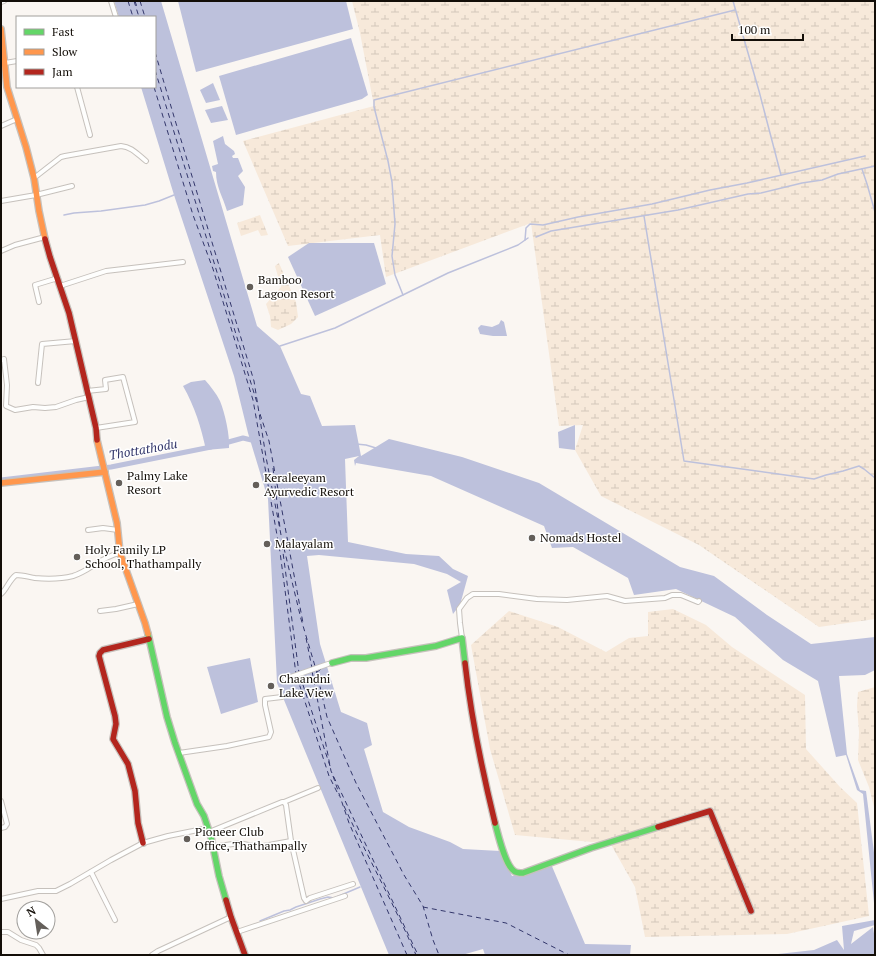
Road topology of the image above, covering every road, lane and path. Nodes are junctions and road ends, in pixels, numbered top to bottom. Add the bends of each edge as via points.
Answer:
1 (4, 1) edge
2 (111, 1) edge
3 (1, 2) edge
4 (116, 16) edge
5 (1, 29) edge
6 (16, 61) edge
7 (5, 63) junction
8 (3, 74) edge
9 (77, 88) edge
10 (17, 119) junction
11 (1, 126) edge
12 (90, 136) dead end
13 (146, 161) dead end
14 (34, 178) junction
15 (72, 186) dead end
16 (36, 195) junction
17 (1, 201) edge
18 (45, 237) junction
19 (1, 251) edge
20 (183, 262) dead end
21 (58, 278) junction
22 (60, 286) junction
23 (39, 302) dead end
24 (76, 341) junction
25 (1, 360) edge
26 (38, 382) dead end
27 (88, 394) junction
28 (6, 406) junction
29 (1, 408) edge
30 (96, 428) junction
31 (104, 469) junction
32 (1, 483) edge
33 (88, 530) dead end
34 (118, 530) junction
35 (120, 552) junction
36 (1, 594) edge
37 (699, 601) dead end
38 (138, 604) junction
39 (100, 610) dead end
40 (462, 638) junction
41 (149, 639) junction
42 (330, 663) joint
43 (285, 679) dead end
44 (282, 697) dead end
45 (179, 753) junction
46 (318, 788) dead end
47 (1, 801) edge
48 (284, 802) junction
49 (1, 828) edge
50 (209, 830) junction
51 (291, 841) junction
52 (143, 843) junction
53 (213, 847) junction
54 (91, 872) junction
55 (353, 884) dead end
56 (345, 896) dead end
57 (1, 899) edge
58 (751, 911) dead end
59 (231, 916) junction
60 (115, 920) dead end
61 (1, 932) edge
62 (237, 932) junction
63 (43, 955) edge
64 (152, 955) edge
65 (245, 955) edge

1 - 3 street
2 - 4 street
5 - 7 street
6 - 7 street
7 - 8 street
8 - 10 street
9 - 12 street
10 - 11 street
10 - 14 street
13 - 14 street via 129,147 94,150 65,156
14 - 16 street
15 - 16 street
16 - 17 street
16 - 18 street
18 - 19 street
18 - 21 street
20 - 22 street via 106,271
21 - 22 street
21 - 23 street via 36,285
22 - 24 street
24 - 26 street via 42,344
24 - 27 street
25 - 28 street via 4,359 7,384
27 - 28 street via 56,407 15,410
27 - 30 street
27 - 30 street via 106,389 104,380 123,377 135,422
28 - 29 street
30 - 31 street
31 - 32 street
31 - 34 street
33 - 34 street
34 - 35 street
35 - 36 street via 72,576 49,579 16,575
35 - 38 street
37 - 40 street via 680,595 625,601 607,596 560,600 472,594 459,610
38 - 39 street
38 - 41 street
40 - 42 street via 436,646
40 - 58 street via 468,690 487,789 499,839 513,871 523,873 591,848 710,811
41 - 45 street via 162,698
41 - 52 street via 103,650 99,656 116,724 113,739 128,764
42 - 43 street
44 - 45 street via 265,699 271,732 269,737
45 - 50 street
46 - 48 street
47 - 49 street via 7,824
48 - 50 street
48 - 51 street
50 - 52 street via 168,836
50 - 53 street
51 - 53 street via 258,847 239,843
51 - 55 street via 306,901
52 - 54 street
53 - 59 street
54 - 57 street via 56,891 38,891
54 - 60 street
56 - 62 street
59 - 62 street
59 - 64 street
61 - 63 street via 8,932 36,945
62 - 65 street

